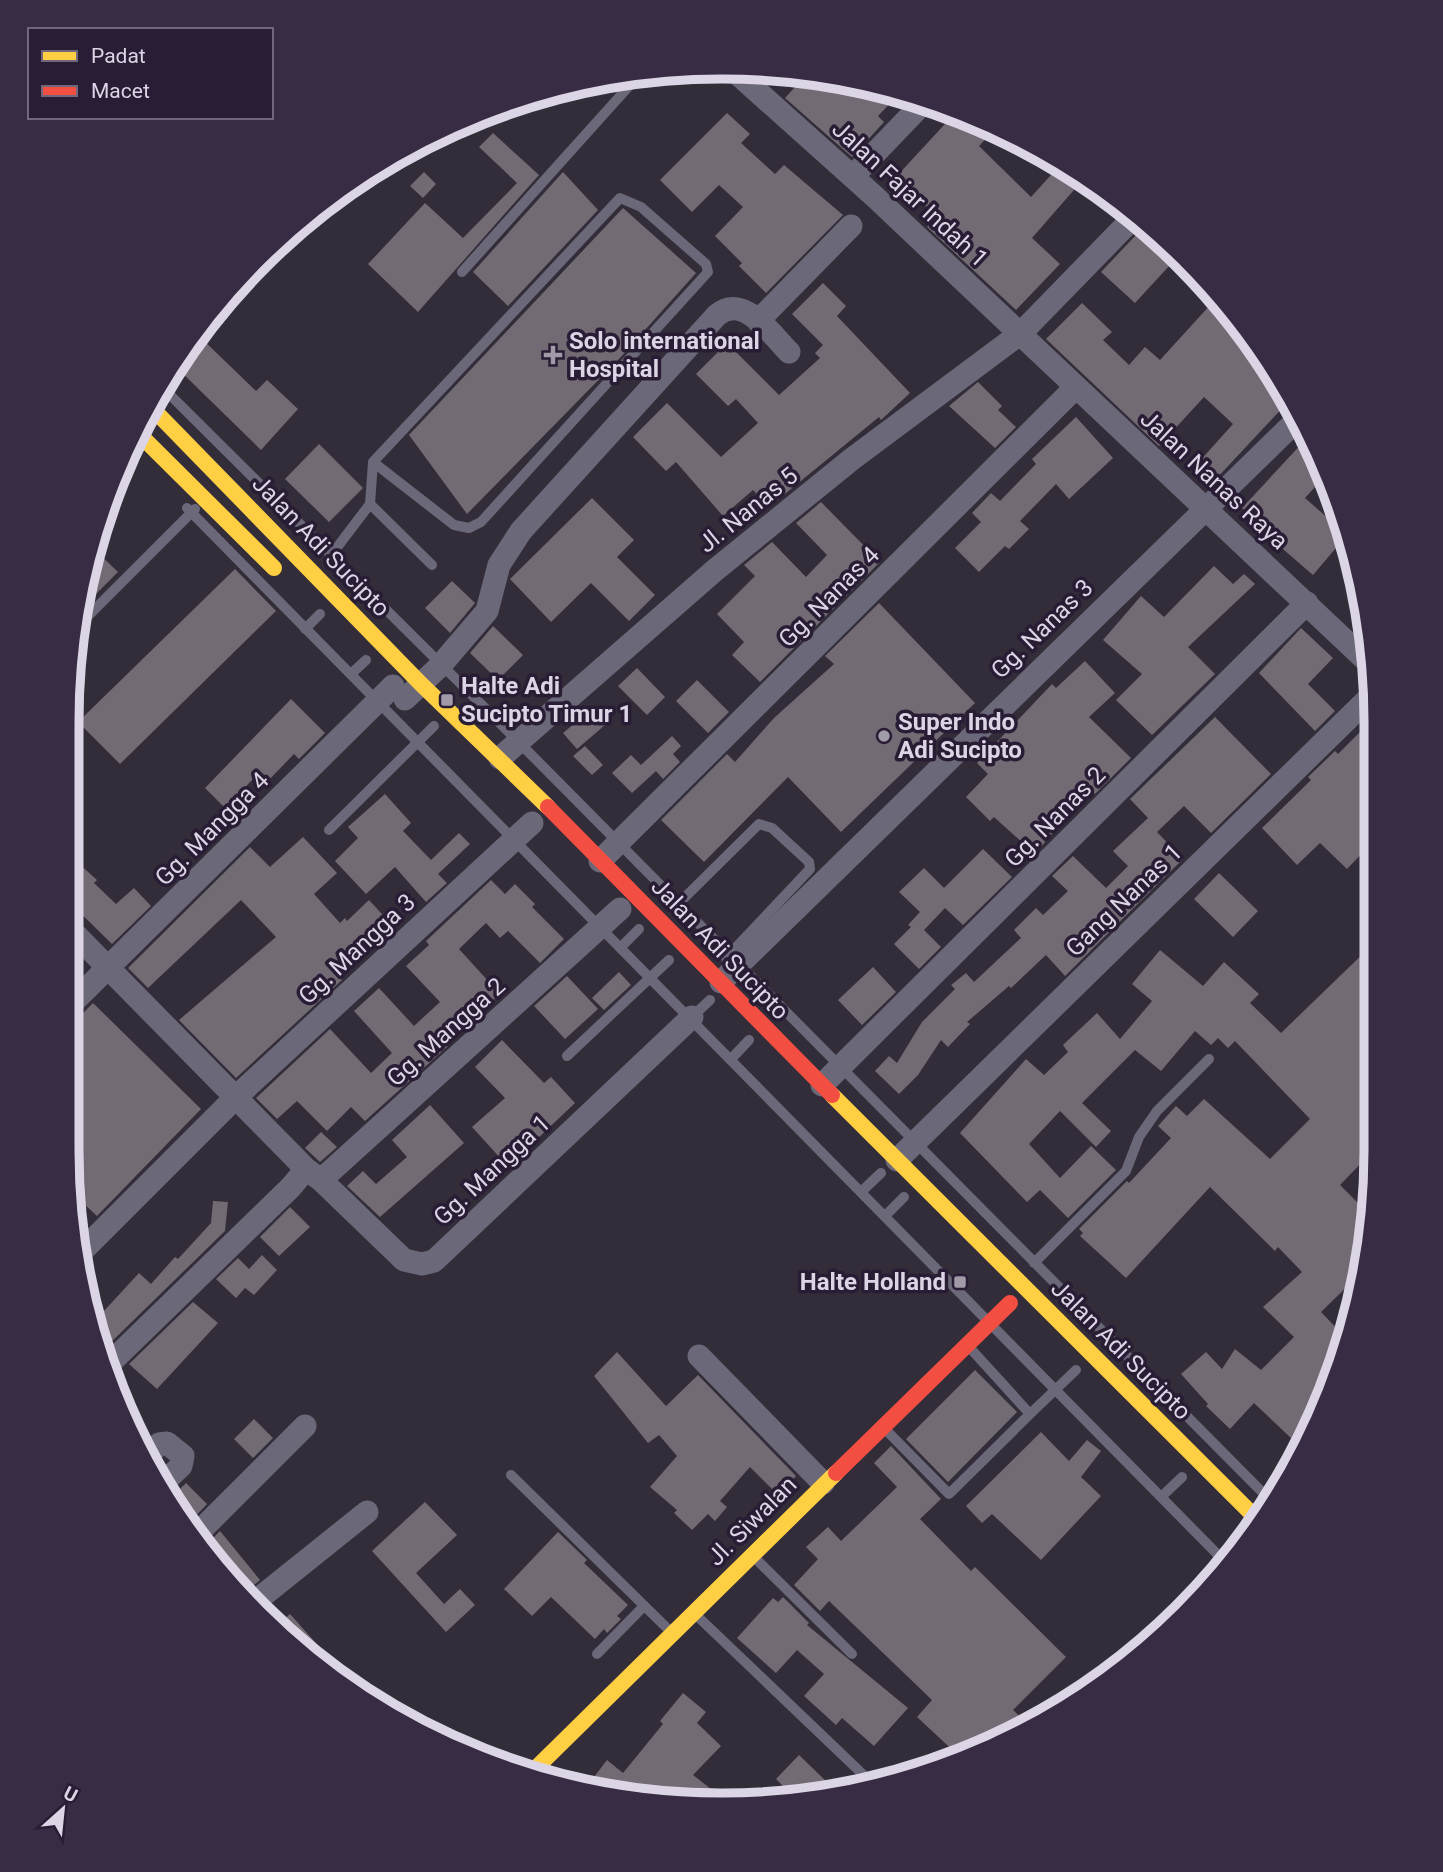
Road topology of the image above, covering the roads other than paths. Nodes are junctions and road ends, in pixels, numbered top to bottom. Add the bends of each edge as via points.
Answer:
1 (744, 80) edge
2 (630, 85) edge
3 (917, 110) edge
4 (853, 176) junction
5 (1127, 224) edge
6 (851, 226) dead end
7 (461, 272) dead end
8 (758, 321) junction
9 (1021, 333) junction
10 (789, 352) dead end
11 (1076, 387) junction
12 (169, 394) edge
13 (158, 413) edge
14 (1292, 425) edge
15 (143, 442) edge
16 (217, 443) junction
17 (203, 458) junction
18 (373, 462) junction
19 (262, 486) junction
20 (174, 495) dead end
21 (205, 499) junction
22 (247, 502) junction
23 (369, 504) junction
24 (1204, 507) junction
25 (191, 513) junction
26 (332, 553) junction
27 (432, 565) dead end
28 (317, 575) junction
29 (277, 585) junction
30 (369, 591) junction
31 (1307, 603) junction
32 (349, 608) junction
33 (320, 614) dead end
34 (88, 616) edge
35 (400, 622) junction
36 (305, 629) junction
37 (381, 640) junction
38 (1361, 655) edge
39 (440, 666) junction
40 (352, 673) junction
41 (400, 693) junction
42 (475, 698) junction
43 (1364, 703) edge
44 (456, 716) junction
45 (418, 742) junction
46 (519, 742) junction
47 (500, 758) junction
48 (532, 823) dead end
49 (329, 830) dead end
50 (513, 840) junction
51 (617, 844) junction
52 (600, 861) junction
53 (615, 904) joint
54 (677, 904) junction
55 (661, 920) junction
56 (600, 926) junction
57 (639, 929) junction
58 (79, 938) edge
59 (621, 947) junction
60 (733, 960) junction
61 (673, 964) joint
62 (108, 968) junction
63 (652, 977) junction
64 (694, 984) dead end
65 (716, 991) junction
66 (79, 996) edge
67 (692, 1017) junction
68 (749, 1040) dead end
69 (567, 1056) dead end
70 (731, 1059) junction
71 (1209, 1059) dead end
72 (839, 1067) junction
73 (822, 1085) junction
74 (236, 1097) junction
75 (915, 1142) junction
76 (883, 1166) junction
77 (313, 1175) junction
78 (862, 1191) junction
79 (909, 1201) joint
80 (886, 1215) junction
81 (86, 1247) edge
82 (1034, 1263) junction
83 (1010, 1303) dead end
84 (990, 1322) junction
85 (967, 1345) junction
86 (699, 1356) dead end
87 (114, 1359) edge
88 (1076, 1370) dead end
89 (1057, 1389) junction
90 (1030, 1414) junction
91 (305, 1426) dead end
92 (882, 1426) junction
93 (153, 1450) edge
94 (511, 1475) dead end
95 (1182, 1477) dead end
96 (169, 1478) edge
97 (823, 1483) junction
98 (1264, 1494) edge
99 (1162, 1496) junction
100 (367, 1513) dead end
101 (1252, 1514) edge
102 (202, 1529) edge
103 (751, 1554) junction
104 (1219, 1556) edge
105 (260, 1598) edge
106 (643, 1606) junction
107 (693, 1612) junction
108 (672, 1633) junction
109 (597, 1654) dead end
110 (852, 1654) dead end
111 (538, 1766) edge
112 (865, 1777) edge

1 - 4 street, Jalan Fajar Indah 1
2 - 7 lane
3 - 4 street
4 - 9 street, Jalan Fajar Indah 1
5 - 9 street, Jl. Nanas 5
6 - 8 street
8 - 10 street
8 - 39 street, Gg. Mangga 4 via 735,308 718,315 521,531 499,565 487,611
9 - 11 street, Jalan Nanas Raya
9 - 46 street, Jl. Nanas 5 via 841,468 714,571
11 - 24 street, Jalan Nanas Raya
11 - 51 street, Gg. Nanas 4
12 - 16 lane, Jalan Adi Sucipto
13 - 17 main road, Jalan Adi Sucipto
14 - 24 street, Gg. Nanas 3
15 - 21 main road, Jalan Adi Sucipto
16 - 17 lane
16 - 19 lane, Jalan Adi Sucipto
17 - 22 main road, Jalan Adi Sucipto
18 - 18 lane via 454,525 475,526 705,279 706,264 641,207 620,198
18 - 23 lane
19 - 22 lane
19 - 26 lane, Jalan Adi Sucipto
20 - 25 lane, Jalan Adi Sucipto
21 - 25 lane
21 - 29 main road, Jalan Adi Sucipto
22 - 28 main road, Jalan Adi Sucipto
23 - 26 lane
23 - 27 lane
24 - 31 street, Jalan Nanas Raya
24 - 60 street, Gg. Nanas 3
25 - 29 lane, Jalan Adi Sucipto
25 - 34 lane
26 - 28 lane
26 - 30 lane, Jalan Adi Sucipto
28 - 32 main road, Jalan Adi Sucipto
29 - 36 lane, Jalan Adi Sucipto
30 - 32 lane
30 - 35 lane, Jalan Adi Sucipto
31 - 38 street, Jalan Nanas Raya
31 - 72 street, Gg. Nanas 2
32 - 37 main road, Jalan Adi Sucipto
33 - 36 lane
35 - 37 lane
35 - 39 lane, Jalan Adi Sucipto
36 - 40 lane, Jalan Adi Sucipto
37 - 41 main road, Jalan Adi Sucipto
39 - 41 street, Gg. Mangga 4
39 - 42 lane, Jalan Adi Sucipto
40 - 41 lane
40 - 41 lane, Jalan Adi Sucipto
41 - 44 main road, Jalan Adi Sucipto
41 - 45 lane
41 - 45 lane, Jalan Adi Sucipto
41 - 62 street, Gg. Mangga 4
42 - 44 lane
42 - 46 lane, Jalan Adi Sucipto
43 - 75 street, Gang Nanas 1
44 - 47 main road, Jalan Adi Sucipto
45 - 49 lane
45 - 50 lane, Jalan Adi Sucipto
46 - 47 street, Jl. Nanas 5
46 - 51 lane, Jalan Adi Sucipto
47 - 52 main road, Jalan Adi Sucipto
48 - 50 street, Gg. Mangga 3
50 - 56 lane, Jalan Adi Sucipto
50 - 74 street, Gg. Mangga 3
51 - 52 street, Gg. Nanas 4
51 - 54 lane, Jalan Adi Sucipto
52 - 55 main road, Jalan Adi Sucipto
53 - 56 street, Gg. Mangga 2
53 - 57 main road, Jalan Adi Sucipto
54 - 55 lane
54 - 60 lane, Jalan Adi Sucipto
54 - 60 lane via 759,824 766,823 809,862 810,869
55 - 65 main road, Jalan Adi Sucipto
56 - 59 lane, Jalan Adi Sucipto
56 - 77 street, Gg. Mangga 2
57 - 59 lane
57 - 61 main road, Jalan Adi Sucipto
58 - 62 street, Gg. Mangga 1
59 - 63 lane, Jalan Adi Sucipto
60 - 65 street, Gg. Nanas 3
60 - 72 lane, Jalan Adi Sucipto
61 - 63 lane
62 - 66 street, Gg. Mangga 4
62 - 74 street, Gg. Mangga 1
63 - 67 lane, Jalan Adi Sucipto
63 - 69 lane
64 - 65 main road, Jalan Adi Sucipto
65 - 67 lane
65 - 73 main road, Jalan Adi Sucipto
67 - 70 lane, Jalan Adi Sucipto
67 - 77 street, Gg. Mangga 1 via 434,1261 404,1260
68 - 70 lane
70 - 78 lane, Jalan Adi Sucipto
71 - 82 lane via 1157,1111 1139,1137 1126,1171
72 - 73 street, Gg. Nanas 2
72 - 75 lane, Jalan Adi Sucipto
73 - 76 main road, Jalan Adi Sucipto
74 - 77 street, Gg. Mangga 1
74 - 81 street, Gg. Mangga 3
75 - 76 street, Gang Nanas 1
75 - 82 lane, Jalan Adi Sucipto
76 - 78 lane
76 - 79 main road, Jalan Adi Sucipto
76 - 101 main road, Jalan Adi Sucipto
77 - 87 street, Gg. Mangga 2 via 291,1187
78 - 80 lane, Jalan Adi Sucipto
79 - 80 lane
80 - 84 lane, Jalan Adi Sucipto
82 - 98 lane, Jalan Adi Sucipto
83 - 84 main road, Jl. Siwalan
84 - 85 main road, Jl. Siwalan
84 - 89 lane, Jalan Adi Sucipto
85 - 90 lane
85 - 92 main road, Jl. Siwalan
86 - 97 street
88 - 89 lane
89 - 90 lane
89 - 99 lane, Jalan Adi Sucipto
90 - 92 lane via 949,1494
91 - 102 street
92 - 97 main road, Jl. Siwalan
93 - 96 street via 167,1443 183,1456 181,1466
94 - 106 lane
95 - 99 lane
97 - 103 main road, Jl. Siwalan
99 - 104 lane, Jalan Adi Sucipto
100 - 105 street
103 - 107 main road, Jl. Siwalan
103 - 110 lane
106 - 108 lane
106 - 109 lane
107 - 108 main road, Jl. Siwalan
107 - 112 lane
108 - 111 main road, Jl. Siwalan

